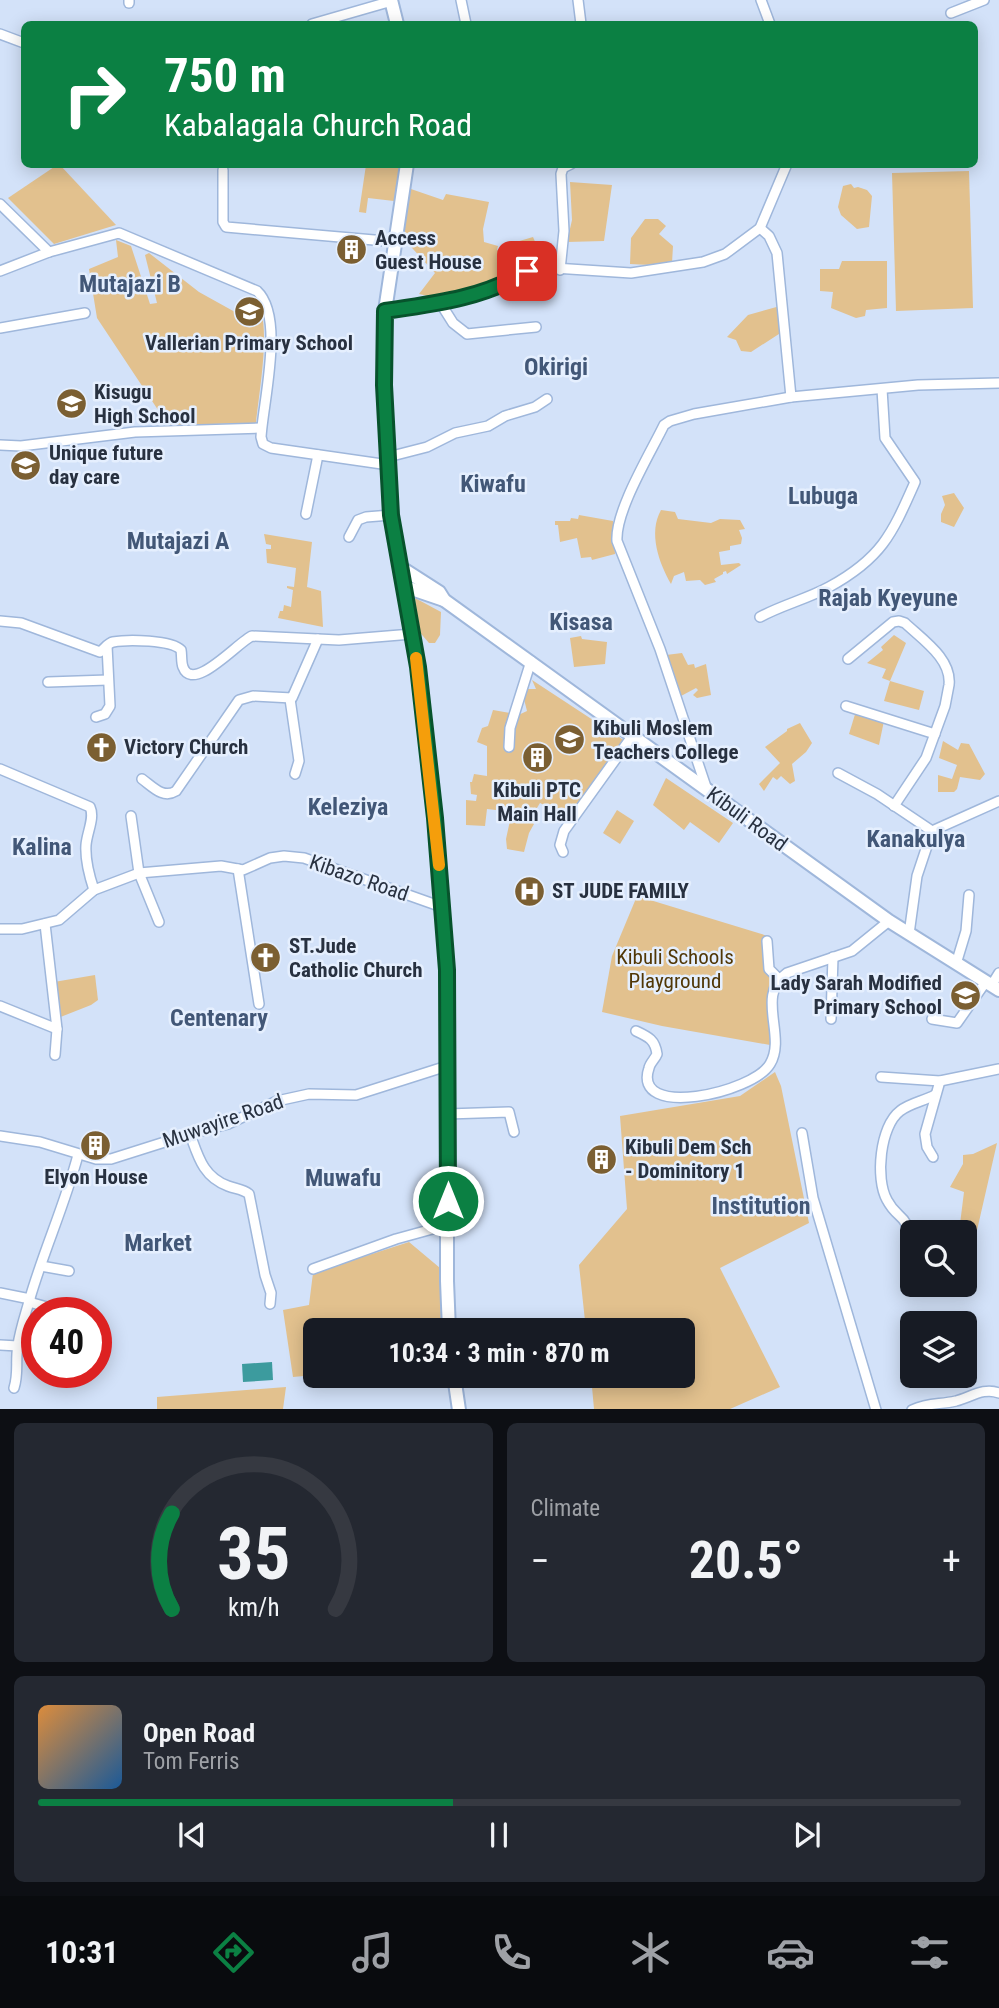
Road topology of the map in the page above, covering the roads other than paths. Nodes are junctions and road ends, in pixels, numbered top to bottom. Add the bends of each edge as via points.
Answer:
1 (461, 0) edge
2 (578, 0) edge
3 (761, 0) edge
4 (984, 0) edge
5 (391, 1) edge
6 (951, 13) dead end
7 (322, 21) edge
8 (396, 21) edge
9 (464, 21) edge
10 (581, 21) edge
11 (769, 21) edge
12 (0, 34) edge
13 (21, 42) edge
14 (406, 168) edge
15 (564, 168) edge
16 (785, 168) edge
17 (223, 170) dead end
18 (0, 204) edge
19 (760, 228) junction
20 (397, 242) junction
21 (49, 252) junction
22 (560, 270) junction
23 (0, 271) edge
24 (441, 303) junction
25 (385, 311) junction
26 (85, 313) dead end
27 (536, 327) dead end
28 (0, 328) edge
29 (999, 383) edge
30 (882, 389) junction
31 (791, 397) junction
32 (547, 399) dead end
33 (261, 428) junction
34 (0, 445) edge
35 (318, 455) junction
36 (389, 461) junction
37 (306, 514) dead end
38 (391, 515) junction
39 (349, 537) dead end
40 (400, 567) junction
41 (403, 586) junction
42 (444, 600) junction
43 (760, 617) dead end
44 (0, 621) edge
45 (412, 634) junction
46 (318, 639) junction
47 (107, 646) junction
48 (848, 659) dead end
49 (531, 661) junction
50 (108, 680) junction
51 (48, 682) dead end
52 (290, 699) junction
53 (846, 706) dead end
54 (96, 717) dead end
55 (935, 734) junction
56 (633, 736) junction
57 (509, 747) dead end
58 (0, 769) edge
59 (838, 773) dead end
60 (295, 774) dead end
61 (142, 779) dead end
62 (707, 790) junction
63 (999, 801) edge
64 (894, 806) junction
65 (131, 816) dead end
66 (932, 831) junction
67 (563, 852) dead end
68 (238, 869) junction
69 (139, 873) junction
70 (94, 890) junction
71 (969, 895) dead end
72 (442, 907) junction
73 (889, 921) junction
74 (159, 922) dead end
75 (45, 924) junction
76 (0, 929) edge
77 (909, 934) junction
78 (767, 941) dead end
79 (833, 957) junction
80 (956, 964) junction
81 (999, 973) edge
82 (779, 979) junction
83 (992, 986) edge
84 (259, 1004) dead end
85 (0, 1006) edge
86 (831, 1019) dead end
87 (932, 1019) dead end
88 (57, 1029) junction
89 (636, 1031) dead end
90 (55, 1055) dead end
91 (447, 1066) junction
92 (999, 1069) edge
93 (881, 1077) dead end
94 (940, 1081) junction
95 (935, 1095) junction
96 (447, 1114) junction
97 (514, 1132) dead end
98 (802, 1133) dead end
99 (190, 1134) junction
100 (0, 1136) edge
101 (78, 1155) junction
102 (933, 1157) dead end
103 (906, 1220) edge
104 (447, 1225) junction
105 (41, 1266) junction
106 (313, 1269) dead end
107 (69, 1270) dead end
108 (0, 1293) edge
109 (30, 1297) edge
110 (21, 1298) edge
111 (270, 1304) dead end
112 (449, 1318) edge
113 (21, 1333) edge
114 (0, 1345) edge
115 (18, 1346) junction
116 (14, 1388) dead end
117 (456, 1388) edge
118 (999, 1392) edge
119 (459, 1409) edge
120 (876, 1409) edge
121 (912, 1409) edge

1 - 9 street
2 - 10 street
3 - 11 street
4 - 6 street
5 - 7 street
5 - 8 street
12 - 13 street
14 - 20 street
15 - 22 street
16 - 19 street
17 - 20 street via 226,227
18 - 21 street
19 - 22 street via 724,254 703,262 631,273
19 - 31 street via 777,253
20 - 25 street
21 - 23 street
21 - 33 street via 120,233 257,291 267,304 271,331
22 - 24 street via 539,267 504,284
24 - 25 street
24 - 27 street via 453,323 467,334
25 - 36 street
26 - 28 street
29 - 30 street
30 - 31 street
30 - 43 street via 885,438 915,482 898,519 882,548 865,563 828,588
31 - 62 street via 694,414 664,425 617,532
32 - 36 street via 488,426 455,433
33 - 34 street via 135,432
33 - 35 street via 266,446
35 - 36 street
35 - 37 street
36 - 38 street
38 - 39 street via 358,520
38 - 40 street
40 - 41 street
40 - 42 street, Kibuli Road
41 - 42 street
41 - 45 street
42 - 49 street, Kibuli Road
44 - 47 street via 21,623 100,652
45 - 46 street
45 - 72 street
46 - 47 street via 252,636 196,675 184,669 176,645 139,641
46 - 52 street
47 - 50 street
48 - 55 street via 892,622 905,623 947,664 950,675
49 - 56 street, Kibuli Road
49 - 57 street via 510,728
50 - 51 street
50 - 54 street via 109,712
52 - 60 street via 299,761
52 - 61 street via 253,696 239,700 173,793 162,793
53 - 55 street
55 - 64 street via 926,758
56 - 62 street, Kibuli Road
56 - 67 street via 564,831
58 - 70 street via 90,807 86,855
59 - 64 street
62 - 73 street, Kibuli Road
63 - 66 street
64 - 66 street
65 - 69 street
66 - 77 street via 917,876
68 - 69 street, Kibazo Road via 221,866
68 - 72 street, Kibazo Road via 279,857 304,858
68 - 84 street
69 - 70 street, Kibazo Road
69 - 74 street
70 - 75 street, Kibazo Road via 62,918
71 - 80 street via 966,931
72 - 91 street
73 - 77 street, Kibuli Road
73 - 79 street via 861,945
75 - 76 street, Kibazo Road
75 - 88 street
77 - 80 street, Kibuli Road
78 - 82 street via 769,969
79 - 82 street
79 - 86 street
80 - 83 street, Kibuli Road
81 - 83 street
82 - 89 street via 772,997 772,1059 764,1070 735,1089 690,1097 660,1096 648,1078 656,1044
83 - 87 street via 957,1023
85 - 88 street
88 - 90 street
91 - 96 street
91 - 99 street, Muwayire Road via 356,1095 309,1094 284,1099 228,1124
92 - 94 street
93 - 94 street
94 - 95 street
95 - 102 street via 925,1134
95 - 103 street via 896,1114 880,1161 885,1197
96 - 97 street via 509,1112
96 - 104 street
98 - 120 street via 813,1198
99 - 101 street, Muwayire Road via 111,1159
99 - 111 street via 207,1173 249,1194
100 - 101 street, Muwayire Road via 40,1142
101 - 105 street
104 - 106 street
104 - 112 street
105 - 107 street
105 - 109 street
108 - 110 street
113 - 115 street
114 - 115 street
115 - 116 street
117 - 119 street
118 - 121 street

